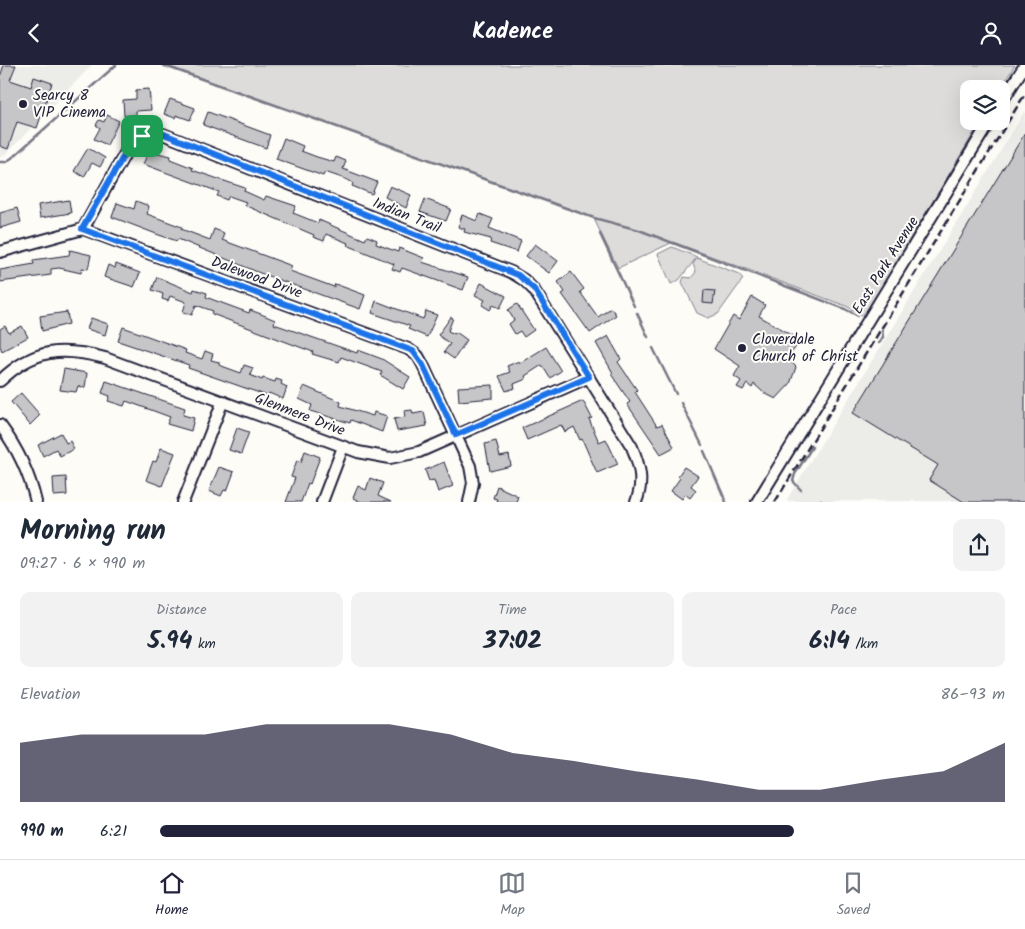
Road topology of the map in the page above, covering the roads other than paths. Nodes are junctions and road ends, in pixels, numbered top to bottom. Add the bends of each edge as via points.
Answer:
1 (1025, 65) edge
2 (1010, 89) edge
3 (984, 130) edge
4 (82, 229) junction
5 (0, 252) edge
6 (589, 377) junction
7 (0, 381) edge
8 (223, 401) junction
9 (0, 425) edge
10 (456, 435) junction
11 (343, 447) junction
12 (36, 501) edge
13 (183, 501) edge
14 (322, 501) edge
15 (469, 501) edge
16 (636, 501) edge
17 (757, 501) edge

1 - 2 street
3 - 17 street, East Park Avenue
4 - 5 street
4 - 6 street, Indian Trail via 127,150 142,136 164,134 518,275 534,289
4 - 10 street, Dalewood Drive via 413,351 423,365
6 - 10 street, Glenmere Drive
6 - 16 street, Indian Trail via 637,459 641,485
7 - 8 street, Glenmere Drive via 29,359 48,352 76,351 105,358
8 - 11 street, Glenmere Drive
8 - 13 street
9 - 12 street via 19,453
10 - 11 street, Glenmere Drive via 419,452 390,458 374,457
10 - 15 street, Dalewood Drive via 473,477
11 - 14 street

